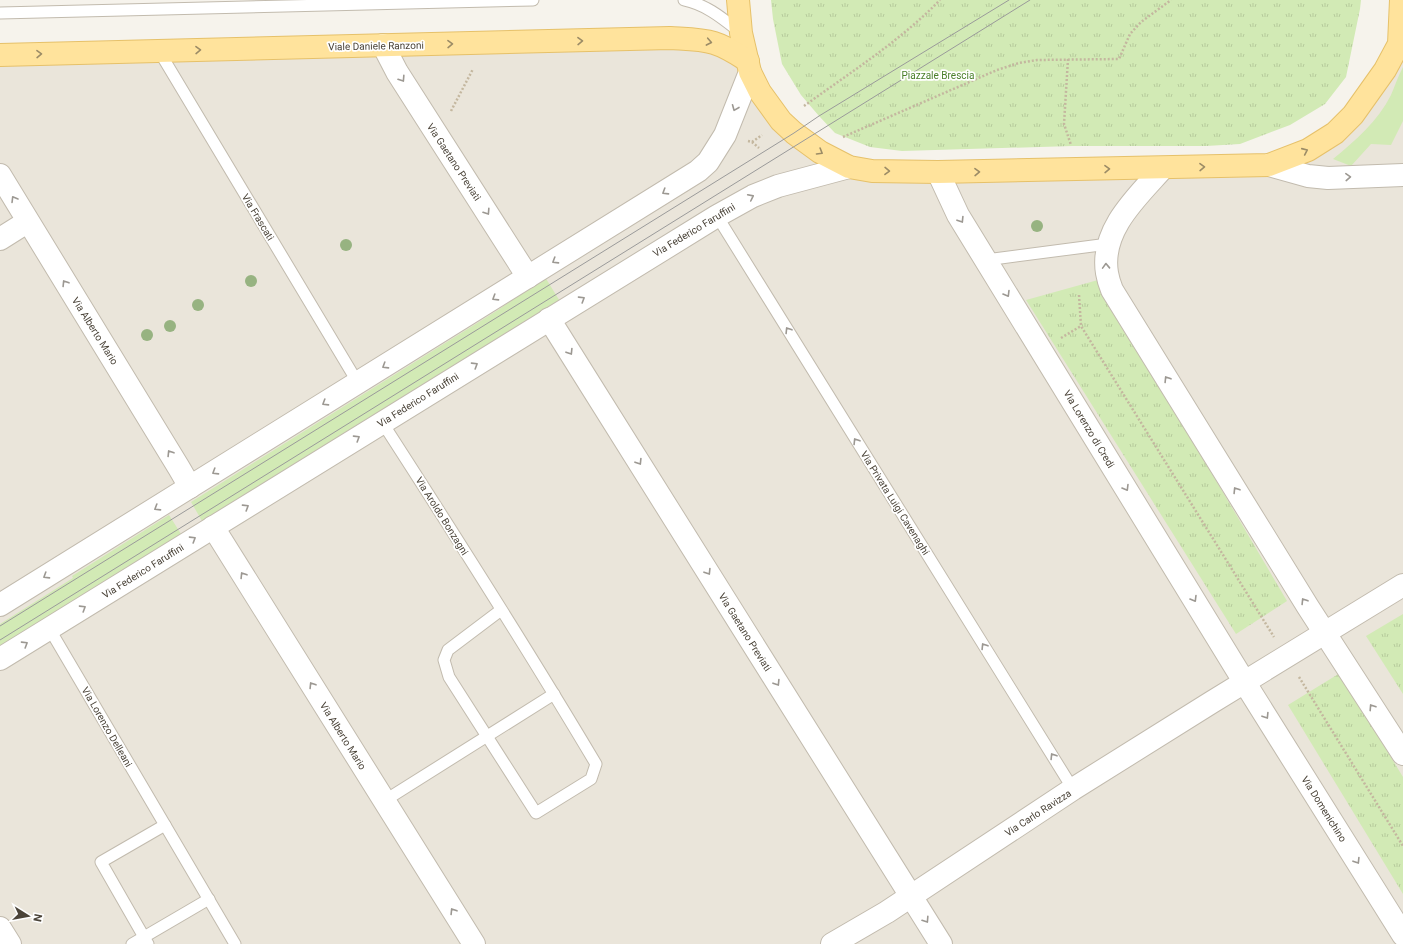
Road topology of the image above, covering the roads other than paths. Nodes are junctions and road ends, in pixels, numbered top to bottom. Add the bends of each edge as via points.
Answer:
1 (533, 0) edge
2 (684, 0) edge
3 (738, 0) edge
4 (1402, 5) edge
5 (0, 13) edge
6 (741, 33) junction
7 (1401, 42) edge
8 (383, 45) junction
9 (159, 51) junction
10 (0, 55) edge
11 (749, 66) junction
12 (1269, 165) junction
13 (849, 167) junction
14 (1163, 168) junction
15 (938, 172) junction
16 (0, 175) edge
17 (1403, 175) edge
18 (717, 216) junction
19 (27, 222) junction
20 (0, 239) edge
21 (1108, 244) junction
22 (986, 260) junction
23 (528, 277) junction
24 (549, 319) junction
25 (358, 383) junction
26 (382, 422) junction
27 (190, 487) junction
28 (213, 527) junction
29 (1403, 584) edge
30 (0, 605) edge
31 (502, 610) junction
32 (49, 628) junction
33 (1325, 634) junction
34 (0, 659) edge
35 (1245, 683) junction
36 (554, 694) junction
37 (487, 736) junction
38 (1400, 743) edge
39 (1074, 789) junction
40 (384, 801) junction
41 (165, 825) junction
42 (911, 896) junction
43 (208, 899) junction
44 (0, 928) edge
45 (1403, 934) edge
46 (146, 940) edge
47 (10, 944) edge
48 (132, 944) edge
49 (235, 944) edge
50 (474, 944) edge
51 (832, 944) edge
52 (941, 944) edge

1 - 5 lane
2 - 6 lane via 712,10
3 - 6 main road
4 - 7 main road
6 - 11 main road
12 -> 7 main road via 1308,150 1335,133 1368,96
9 -> 8 main road, Viale Daniele Ranzoni
8 -> 11 main road, Viale Daniele Ranzoni via 690,39 714,43 733,51
8 -> 23 street, Via Gaetano Previati via 397,72
10 -> 9 main road, Viale Daniele Ranzoni
9 - 25 lane, Via Frascati
11 -> 13 main road via 760,92 781,121 803,141
11 -> 23 street via 725,135 708,162 698,171
14 -> 12 main road
12 -> 17 street via 1308,176 1328,178
13 -> 15 main road via 872,171
18 -> 13 street, Via Federico Faruffini via 753,196 778,186
15 -> 14 main road
14 - 21 street via 1129,206 1117,223
15 -> 22 street, Via Lorenzo di Credi via 958,215
19 -> 16 street, Via Alberto Mario
24 -> 18 street, Via Federico Faruffini
39 -> 18 lane, Via Privata Luigi Cavenaghi
19 - 20 street
27 -> 19 street, Via Alberto Mario
21 - 22 lane
33 -> 21 street via 1112,290 1107,273
22 -> 35 street, Via Lorenzo di Credi
23 -> 25 street
26 -> 24 street, Via Federico Faruffini
24 -> 42 street, Via Gaetano Previati
25 -> 27 street
28 -> 26 street, Via Federico Faruffini
26 - 31 lane, Via Aroldo Bonzagni
27 -> 30 street
32 -> 28 street, Via Federico Faruffini
40 -> 28 street, Via Alberto Mario
29 - 33 street, Via Carlo Ravizza
31 - 36 lane, Via Aroldo Bonzagni
31 - 37 lane, Via Aroldo Bonzagni via 448,650 444,660 449,676
34 -> 32 street, Via Federico Faruffini
32 - 41 lane, Via Lorenzo Delleani
33 - 35 street, Via Carlo Ravizza
38 -> 33 street
35 - 39 street, Via Carlo Ravizza
35 -> 45 street, Via Domenichino
36 - 37 lane
36 - 37 lane, Via Aroldo Bonzagni via 596,764 591,779 536,813
37 - 40 lane
39 - 42 street, Via Carlo Ravizza
50 -> 40 street, Via Alberto Mario
41 - 43 lane, Via Lorenzo Delleani
41 - 46 lane via 101,862
42 - 51 street, Via Carlo Ravizza
42 -> 52 street, Via Gaetano Previati
43 - 46 lane
43 - 49 lane, Via Lorenzo Delleani
44 - 47 street
46 - 48 lane

